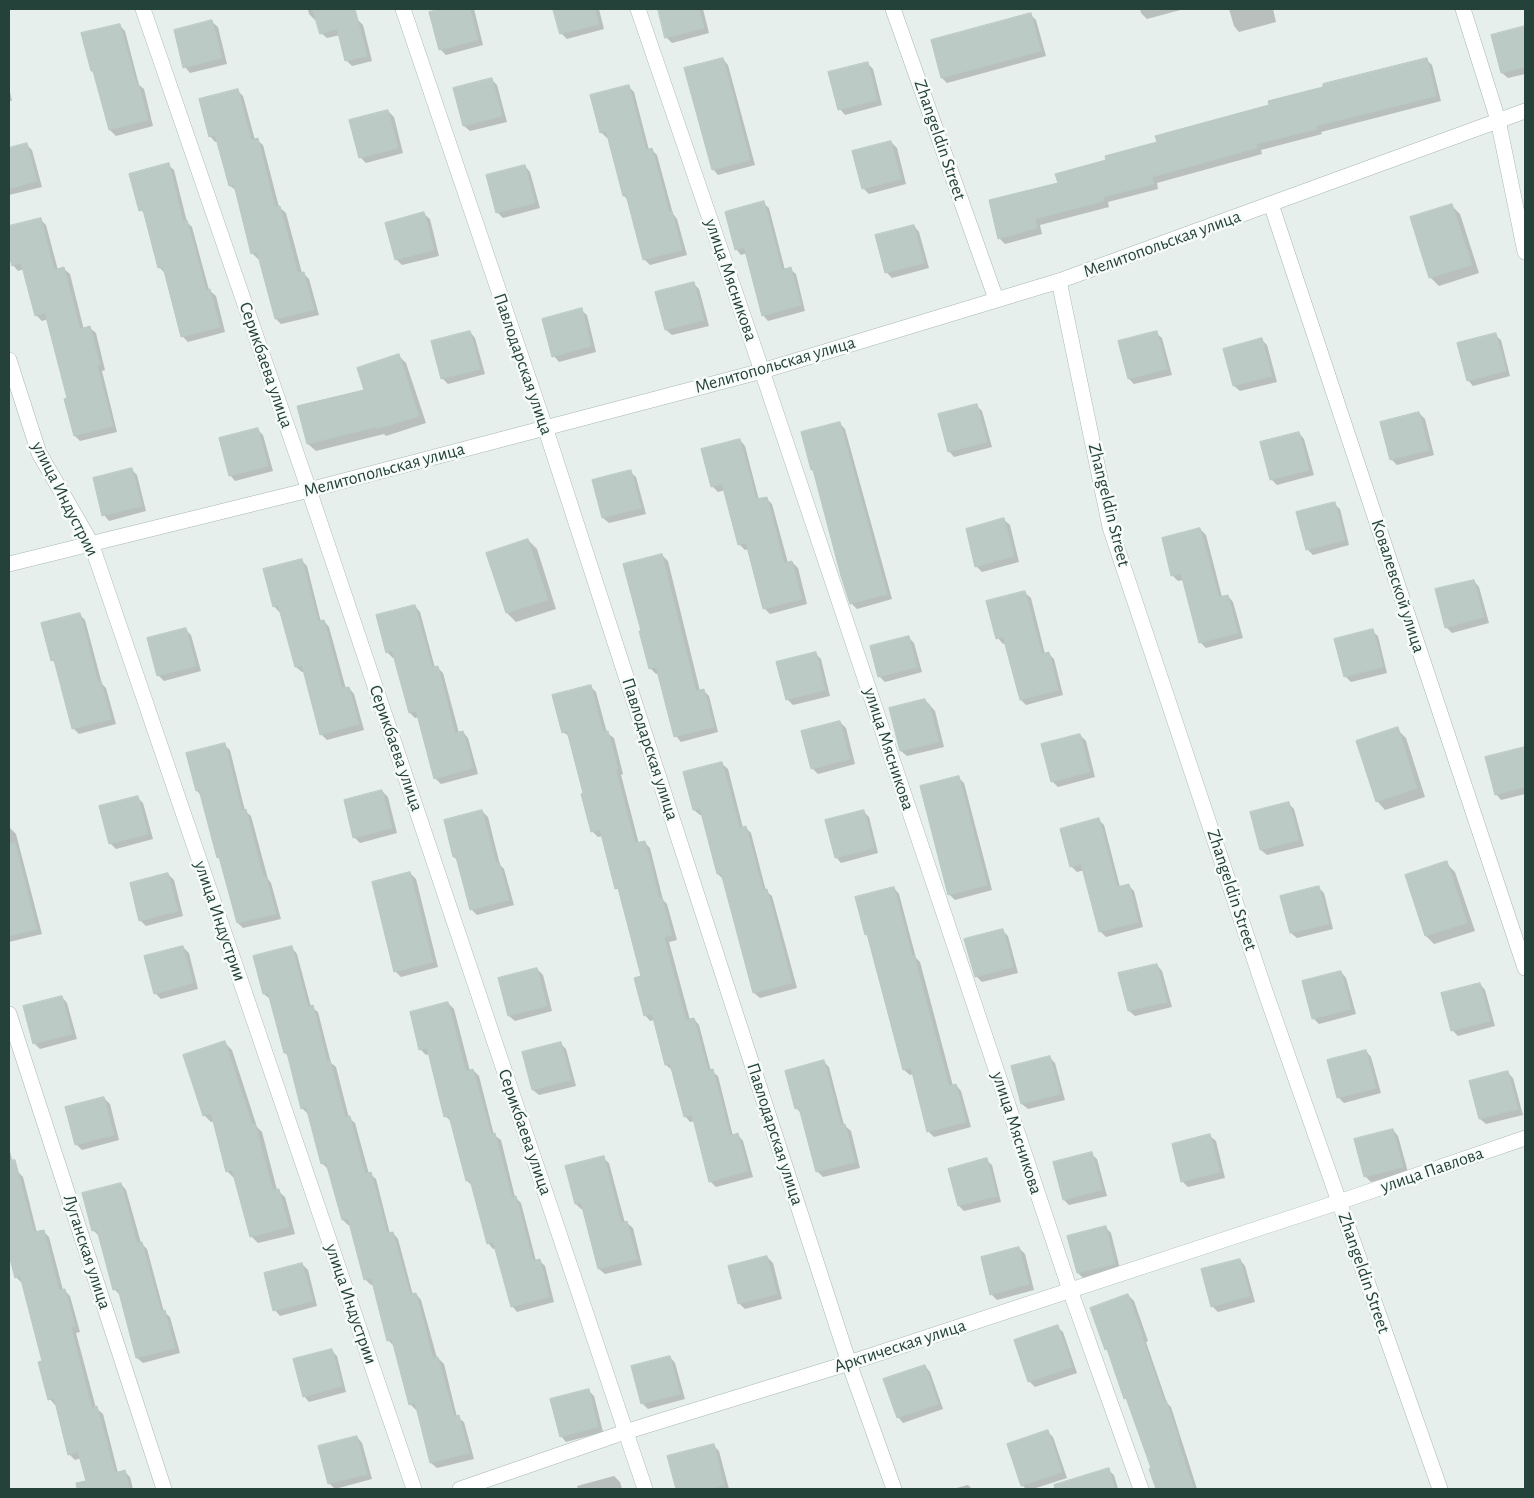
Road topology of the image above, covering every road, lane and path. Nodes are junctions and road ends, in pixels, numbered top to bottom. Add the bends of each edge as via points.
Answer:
1 (143, 9) edge
2 (403, 9) edge
3 (638, 9) edge
4 (894, 9) edge
5 (1463, 9) edge
6 (1525, 111) edge
7 (1498, 120) junction
8 (1270, 204) junction
9 (1525, 252) edge
10 (1059, 281) junction
11 (996, 299) junction
12 (9, 360) edge
13 (762, 371) junction
14 (545, 427) junction
15 (309, 490) junction
16 (91, 543) junction
17 (9, 564) edge
18 (1525, 968) edge
19 (9, 1014) edge
20 (1525, 1138) edge
21 (1339, 1202) junction
22 (1070, 1290) junction
23 (849, 1363) junction
24 (625, 1432) junction
25 (164, 1489) edge
26 (414, 1489) edge
27 (460, 1489) edge
28 (645, 1489) edge
29 (894, 1489) edge
30 (1141, 1489) edge
31 (1440, 1489) edge

1 - 15 street, Серикбаева улица
2 - 14 street, Павлодарская улица
3 - 13 street, улица Мясникова
4 - 11 street, Zhangeldin Street
5 - 7 street
6 - 7 street, Мелитопольская улица
7 - 8 street, Мелитопольская улица
7 - 9 street
8 - 10 street, Мелитопольская улица
8 - 18 street, Ковалевской улица
10 - 11 street, Мелитопольская улица
10 - 21 street, Zhangeldin Street via 1110,527
11 - 13 street, Мелитопольская улица
12 - 16 street, улица Индустрии via 39,453
13 - 14 street, Мелитопольская улица
13 - 22 street, улица Мясникова
14 - 15 street, Мелитопольская улица
14 - 23 street, Павлодарская улица
15 - 16 street, Мелитопольская улица
15 - 24 street, Серикбаева улица
16 - 17 street, Мелитопольская улица
16 - 26 street, улица Индустрии
19 - 25 street, Луганская улица
20 - 21 street, улица Павлова
21 - 22 street, Арктическая улица
21 - 31 street, Zhangeldin Street
22 - 23 street, Арктическая улица
22 - 30 street, улица Мясникова
23 - 24 street, Арктическая улица
23 - 29 street, Павлодарская улица
24 - 27 street, Арктическая улица
24 - 28 street, Серикбаева улица

